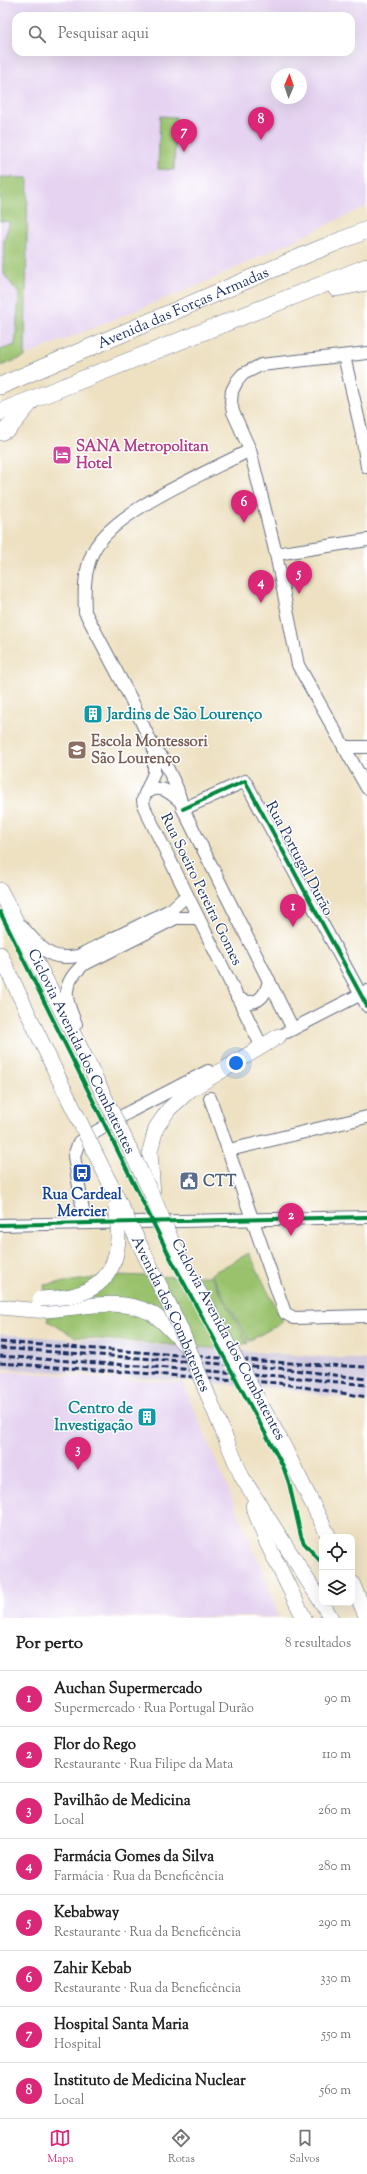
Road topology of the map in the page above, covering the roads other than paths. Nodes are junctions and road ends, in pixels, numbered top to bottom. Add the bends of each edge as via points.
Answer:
1 (367, 220) edge
2 (367, 230) edge
3 (310, 253) junction
4 (367, 267) edge
5 (367, 282) edge
6 (292, 296) junction
7 (367, 353) edge
8 (344, 356) junction
9 (0, 386) edge
10 (34, 399) junction
11 (0, 412) edge
12 (364, 430) edge
13 (0, 432) edge
14 (250, 450) junction
15 (367, 467) edge
16 (367, 540) edge
17 (276, 554) junction
18 (344, 747) junction
19 (367, 747) edge
20 (154, 749) junction
21 (367, 788) edge
22 (145, 794) junction
23 (181, 805) junction
24 (0, 890) edge
25 (187, 895) junction
26 (14, 918) junction
27 (198, 918) junction
28 (0, 954) edge
29 (269, 980) junction
30 (364, 993) edge
31 (237, 997) junction
32 (367, 1006) edge
33 (293, 1029) junction
34 (278, 1036) junction
35 (261, 1045) junction
36 (90, 1067) junction
37 (210, 1098) dead end
38 (367, 1117) edge
39 (229, 1150) junction
40 (114, 1192) junction
41 (154, 1199) junction
42 (367, 1218) edge
43 (252, 1220) junction
44 (85, 1223) junction
45 (0, 1225) edge
46 (41, 1305) junction
47 (0, 1306) edge
48 (367, 1316) edge
49 (188, 1349) junction
50 (242, 1477) junction
51 (327, 1534) edge
52 (355, 1585) edge
53 (355, 1589) edge
54 (367, 1597) edge
55 (319, 1598) edge
56 (324, 1606) edge
57 (304, 1618) edge
58 (330, 1618) edge
59 (367, 1618) edge

1 - 3 highway
2 - 3 highway, Avenida das Forças Armadas
3 - 9 highway, Avenida das Forças Armadas
4 - 6 highway, Avenida das Forças Armadas
5 - 6 highway
6 - 10 highway, Avenida das Forças Armadas
7 - 8 street
8 - 12 street
8 - 14 street via 261,365 243,374 232,391 231,402
10 - 11 highway, Avenida das Forças Armadas
10 - 13 highway via 9,428
12 - 15 street
14 - 17 street
14 - 20 street, Rua Soeiro Pereira Gomes via 118,521 94,551 88,566 84,596 85,612
16 - 17 street
17 - 18 street via 298,665
18 - 19 street
18 - 21 street
20 - 22 street, Rua Soeiro Pereira Gomes via 154,773
20 - 23 street, Rua Soeiro Pereira Gomes via 163,759 177,788
22 - 23 street, Rua Soeiro Pereira Gomes via 157,788 166,789
22 - 25 street, Rua Soeiro Pereira Gomes via 144,807
23 - 29 street, Rua Soeiro Pereira Gomes
23 - 30 street, Rua Portugal Durão via 245,781
24 - 26 main road, Avenida dos Combatentes
25 - 26 street via 172,909 78,956 66,958 52,956 43,950
25 - 27 street, Rua Soeiro Pereira Gomes
26 - 36 main road, Avenida dos Combatentes
27 - 31 street, Rua Soeiro Pereira Gomes
27 - 36 street via 176,918 83,965 73,973 67,984 66,999 82,1037
28 - 40 main road, Avenida dos Combatentes, bridge
29 - 31 street via 265,995 255,1002 243,1001
29 - 33 street, Rua Soeiro Pereira Gomes
30 - 32 street, Rua Portugal Durão
30 - 33 street
31 - 35 street, Rua Soeiro Pereira Gomes
33 - 34 street
34 - 35 street
34 - 41 main road via 190,1090 169,1109 156,1128 151,1146
35 - 44 street via 131,1111 79,1142 74,1156
36 - 41 main road, Avenida dos Combatentes, bridge
37 - 39 street
38 - 39 street
39 - 43 street
40 - 46 main road, bridge via 120,1234 110,1268 104,1277 88,1290
40 - 49 main road, Avenida dos Combatentes, bridge
41 - 51 main road, Avenida dos Combatentes, bridge via 182,1262
42 - 43 street
43 - 44 street
43 - 48 street via 283,1310 289,1316
44 - 45 street
46 - 47 main road
46 - 49 main road via 136,1307 160,1320
49 - 50 main road, Avenida dos Combatentes, bridge
50 - 55 main road, Avenida dos Combatentes
50 - 57 main road via 267,1543
52 - 54 main road
53 - 59 main road
56 - 58 main road, Avenida dos Combatentes

